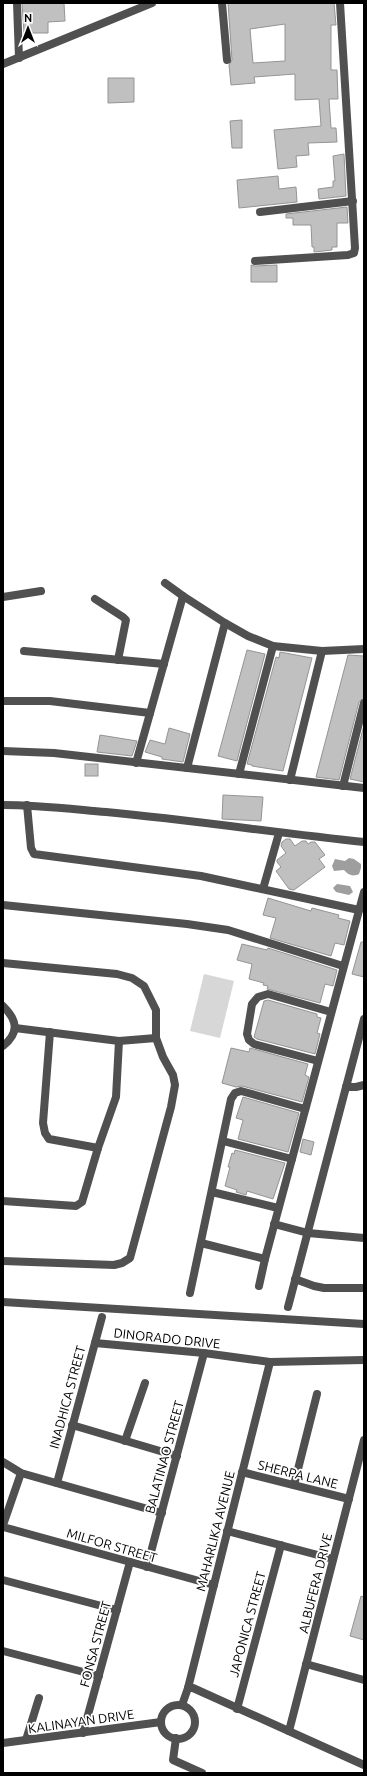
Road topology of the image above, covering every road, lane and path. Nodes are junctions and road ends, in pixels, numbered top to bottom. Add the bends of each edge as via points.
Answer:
1 (17, 3) edge
2 (152, 3) edge
3 (222, 3) edge
4 (340, 3) edge
5 (18, 58) junction
6 (227, 60) dead end
7 (3, 64) edge
8 (353, 201) junction
9 (260, 212) dead end
10 (255, 261) dead end
11 (165, 583) dead end
12 (41, 592) dead end
13 (183, 596) junction
14 (3, 597) edge
15 (95, 599) dead end
16 (225, 623) junction
17 (273, 646) junction
18 (364, 649) edge
19 (24, 651) dead end
20 (322, 651) junction
21 (118, 660) junction
22 (164, 664) junction
23 (3, 701) edge
24 (364, 703) edge
25 (150, 713) junction
26 (3, 751) edge
27 (136, 763) junction
28 (187, 768) junction
29 (239, 774) junction
30 (290, 780) junction
31 (344, 786) junction
32 (364, 788) edge
33 (3, 805) edge
34 (27, 805) junction
35 (279, 833) junction
36 (364, 842) edge
37 (262, 889) junction
38 (364, 892) edge
39 (3, 905) edge
40 (359, 910) junction
41 (3, 963) edge
42 (344, 966) junction
43 (3, 1006) edge
44 (331, 1012) junction
45 (364, 1019) edge
46 (15, 1028) junction
47 (50, 1032) junction
48 (156, 1038) junction
49 (119, 1041) junction
50 (3, 1046) edge
51 (318, 1061) junction
52 (364, 1085) edge
53 (346, 1087) junction
54 (305, 1109) junction
55 (223, 1141) junction
56 (98, 1148) junction
57 (292, 1159) junction
58 (212, 1192) junction
59 (3, 1201) edge
60 (278, 1208) junction
61 (274, 1224) junction
62 (308, 1233) junction
63 (364, 1238) edge
64 (201, 1243) junction
65 (265, 1259) junction
66 (3, 1262) edge
67 (296, 1278) junction
68 (259, 1286) dead end
69 (364, 1288) edge
70 (190, 1292) dead end
71 (3, 1302) edge
72 (288, 1307) dead end
73 (102, 1317) dead end
74 (364, 1324) edge
75 (94, 1343) junction
76 (204, 1354) junction
77 (364, 1360) edge
78 (270, 1362) junction
79 (145, 1383) dead end
80 (317, 1394) dead end
81 (72, 1425) junction
82 (364, 1440) edge
83 (125, 1441) junction
84 (177, 1456) junction
85 (3, 1462) edge
86 (242, 1472) junction
87 (21, 1473) junction
88 (57, 1483) junction
89 (294, 1485) junction
90 (349, 1499) junction
91 (162, 1513) junction
92 (3, 1526) edge
93 (227, 1531) junction
94 (281, 1545) junction
95 (333, 1559) junction
96 (130, 1562) junction
97 (147, 1567) junction
98 (3, 1580) edge
99 (214, 1585) junction
100 (116, 1610) junction
101 (3, 1651) edge
102 (306, 1664) junction
103 (99, 1676) junction
104 (364, 1680) edge
105 (188, 1688) junction
106 (39, 1698) dead end
107 (182, 1705) junction
108 (237, 1709) junction
109 (161, 1722) junction
110 (289, 1732) junction
111 (83, 1733) junction
112 (176, 1738) junction
113 (26, 1740) junction
114 (3, 1743) edge
115 (364, 1765) edge
116 (191, 1771) edge
117 (202, 1773) edge

1 - 5 street
2 - 5 street
3 - 6 street
4 - 8 street
5 - 7 street
8 - 9 street
8 - 10 street via 354,253 348,256
11 - 13 street
12 - 14 street
13 - 16 street
13 - 22 street
15 - 21 street via 126,620
16 - 17 street
16 - 28 street
17 - 20 street
17 - 29 street
18 - 20 street
19 - 21 street
20 - 30 street
21 - 22 street
22 - 25 street
23 - 25 street via 50,701
24 - 31 street
25 - 27 street
26 - 27 street via 54,753
27 - 28 street
28 - 29 street
29 - 30 street
30 - 31 street
31 - 32 street
33 - 34 street
34 - 35 street via 159,817
34 - 37 street via 31,848 34,854 201,876
35 - 36 street
35 - 37 street
37 - 40 street
38 - 40 street
39 - 42 street via 228,930
40 - 42 street
41 - 48 street via 117,974 132,978 144,986 156,1010
42 - 44 street
43 - 46 street via 12,1015
44 - 51 street
44 - 51 street via 268,994 258,997 252,1004 247,1034 249,1040 254,1044
45 - 53 street
46 - 47 street
46 - 50 street via 11,1040
47 - 49 street
47 - 56 street via 43,1122 45,1132 49,1139
48 - 49 street
48 - 66 street via 175,1085 130,1258 114,1265
49 - 56 street via 116,1098
51 - 54 street
52 - 53 street
53 - 62 street
54 - 55 street via 241,1091 235,1093 231,1099
54 - 57 street
55 - 57 street
55 - 58 street
56 - 59 street via 82,1202 76,1206
57 - 60 street
58 - 60 street
58 - 64 street
60 - 61 street
61 - 62 street
61 - 65 street
62 - 63 street
62 - 67 street
64 - 65 street
64 - 70 street
65 - 68 street
67 - 69 street via 324,1288
67 - 72 street
71 - 74 street
73 - 75 street, INADHICA STREET
75 - 76 street, DINORADO DRIVE
75 - 81 street, INADHICA STREET
76 - 78 street, DINORADO DRIVE
76 - 84 street, BALATINAO STREET
77 - 78 street, DINORADO DRIVE
78 - 86 street, MAHARLIKA AVENUE
79 - 83 street
80 - 89 street
81 - 83 street
81 - 88 street, INADHICA STREET
82 - 90 street, ALBUFERA DRIVE
83 - 84 street
84 - 91 street, BALATINAO STREET
85 - 87 street
86 - 89 street, SHERPA LANE
86 - 93 street, MAHARLIKA AVENUE
87 - 88 street
87 - 92 street
88 - 91 street
89 - 90 street, SHERPA LANE
90 - 95 street, ALBUFERA DRIVE
91 - 97 street, BALATINAO STREET
92 - 96 street, MILFOR STREET
93 - 94 street
93 - 99 street, MAHARLIKA AVENUE
94 - 95 street
94 - 108 street, JAPONICA STREET
95 - 102 street, ALBUFERA DRIVE
96 - 97 street, MILFOR STREET
96 - 100 street, FONSA STREET
97 - 99 street, MILFOR STREET
98 - 100 street
99 - 105 street, MAHARLIKA AVENUE
100 - 103 street, FONSA STREET
101 - 103 street
102 - 104 street
102 - 110 street, ALBUFERA DRIVE
103 - 111 street, FONSA STREET
105 - 107 street, MAHARLIKA AVENUE
105 - 108 street
106 - 113 street
107 - 109 street via 167,1708
107 - 112 street via 192,1711 195,1722 187,1736
108 - 110 street
109 - 111 street, KALINAYAN DRIVE
109 - 112 street via 167,1735
110 - 115 street
111 - 113 street, KALINAYAN DRIVE
112 - 116 street via 173,1760
113 - 114 street, KALINAYAN DRIVE
116 - 117 street

